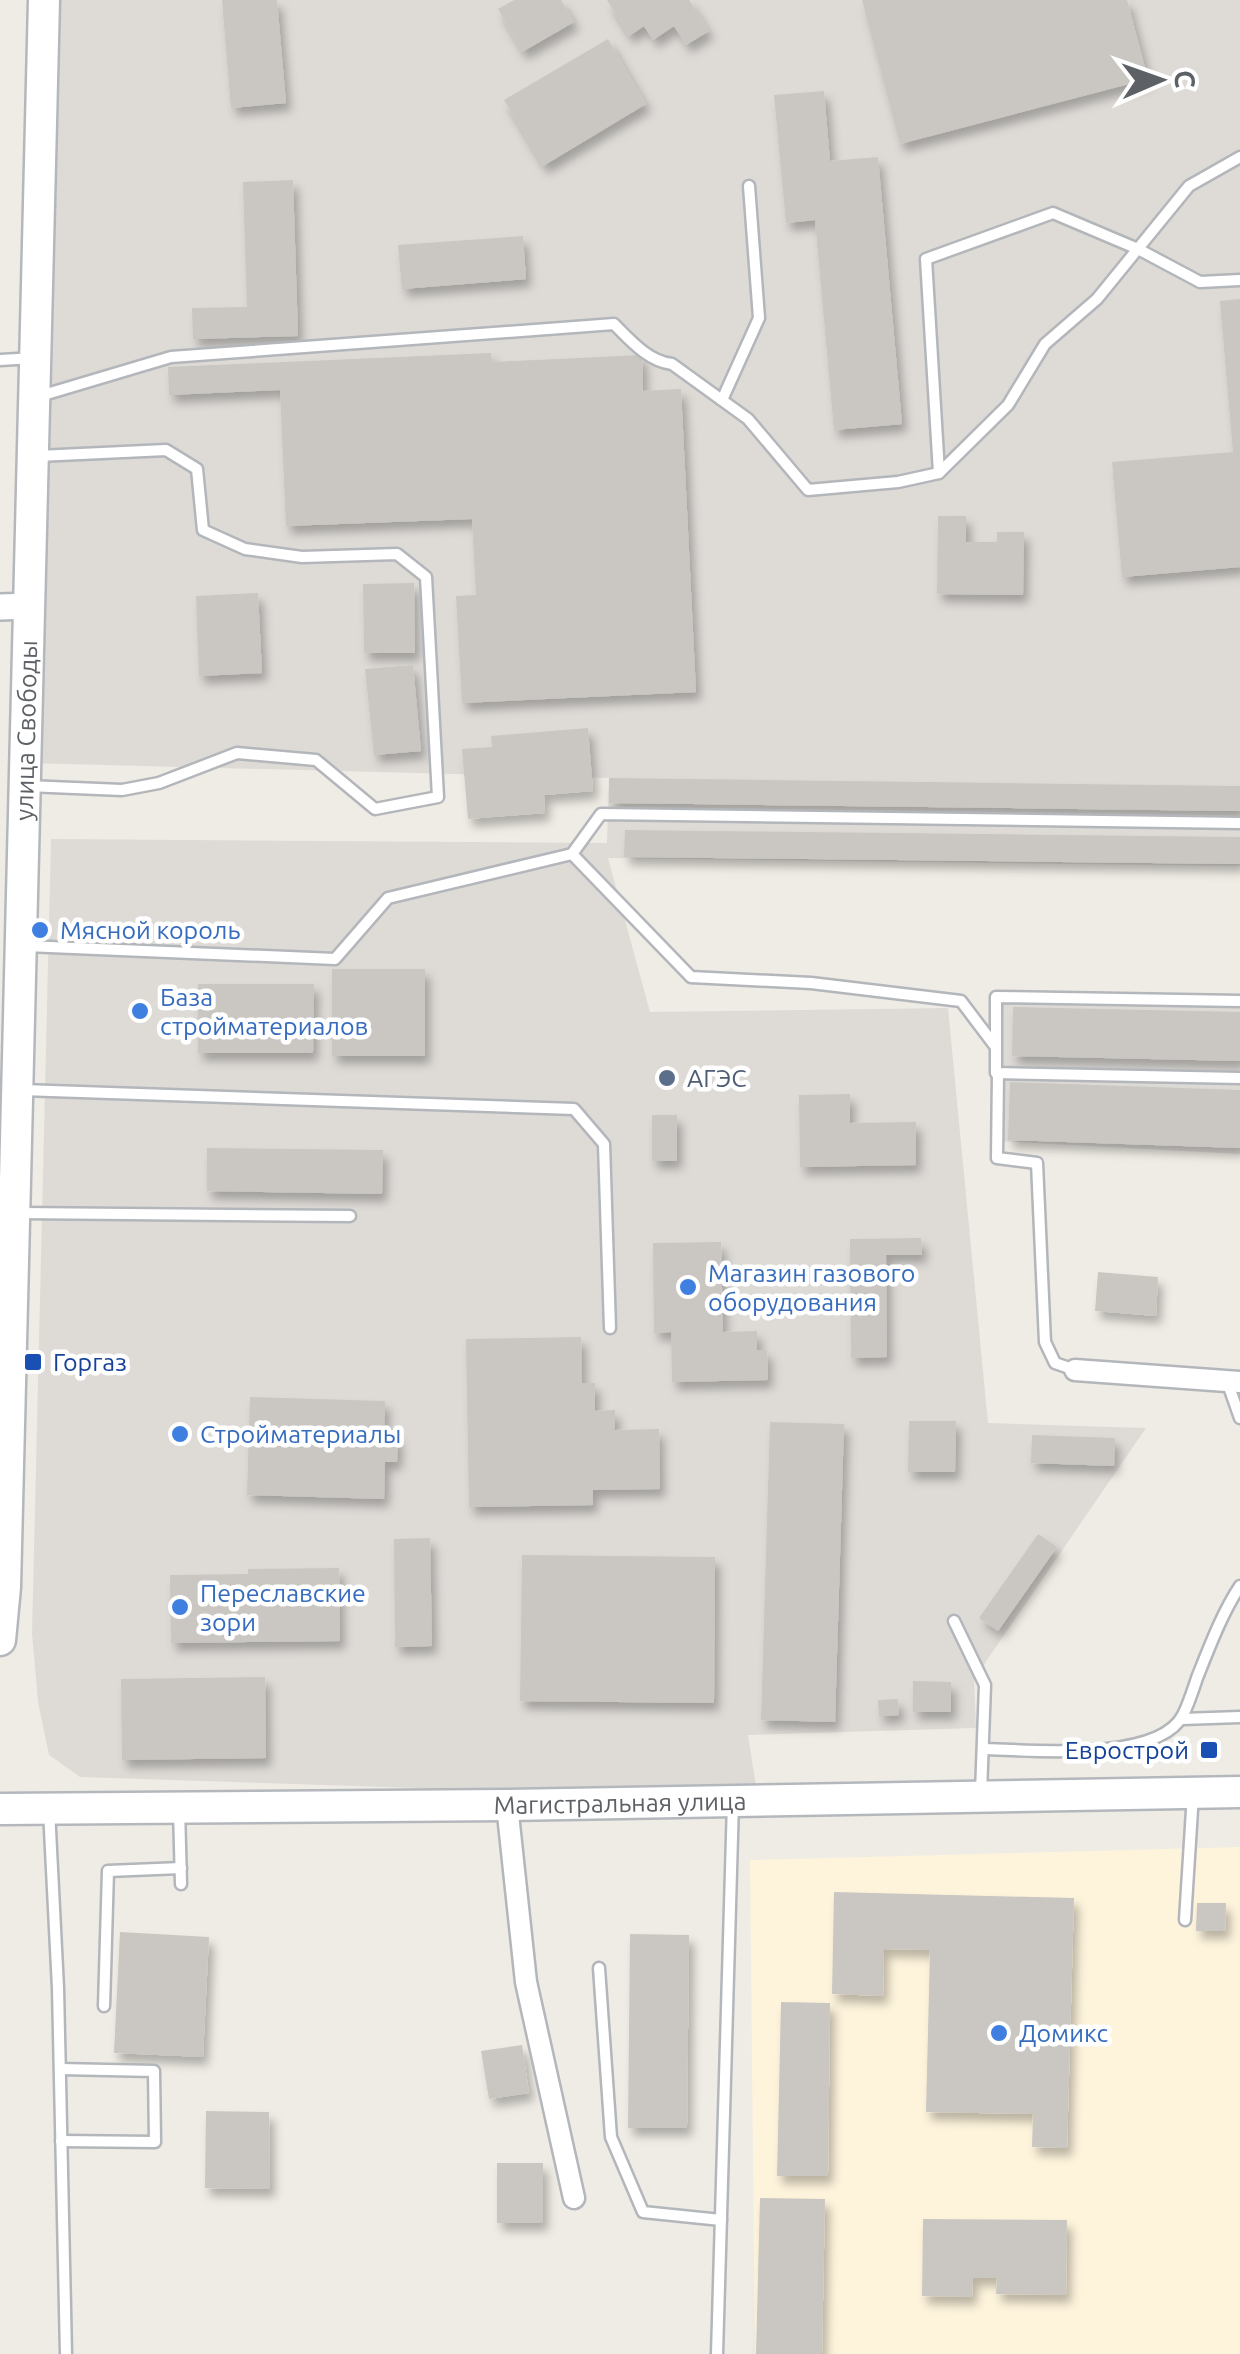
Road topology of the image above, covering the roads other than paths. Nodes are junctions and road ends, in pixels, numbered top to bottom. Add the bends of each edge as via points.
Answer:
1 (44, 0) edge
2 (1240, 158) edge
3 (749, 186) dead end
4 (1138, 249) junction
5 (1240, 280) edge
6 (35, 358) junction
7 (0, 360) edge
8 (34, 397) junction
9 (722, 400) junction
10 (32, 456) junction
11 (939, 473) junction
12 (14, 607) edge
13 (24, 786) junction
14 (1240, 823) edge
15 (572, 854) junction
16 (20, 946) junction
17 (10, 978) edge
18 (1240, 1002) edge
19 (996, 1048) junction
20 (998, 1073) junction
21 (1240, 1078) edge
22 (16, 1090) junction
23 (14, 1213) junction
24 (350, 1216) dead end
25 (610, 1328) dead end
26 (1075, 1370) joint
27 (1234, 1382) edge
28 (1240, 1418) edge
29 (1240, 1586) edge
30 (954, 1622) dead end
31 (0, 1640) edge
32 (1240, 1717) edge
33 (1182, 1719) junction
34 (983, 1749) junction
35 (1240, 1792) edge
36 (1193, 1793) junction
37 (981, 1797) junction
38 (733, 1801) junction
39 (507, 1805) junction
40 (179, 1808) junction
41 (0, 1809) edge
42 (49, 1809) junction
43 (180, 1868) junction
44 (181, 1884) dead end
45 (1185, 1920) dead end
46 (598, 1968) dead end
47 (104, 2006) dead end
48 (60, 2069) junction
49 (61, 2141) junction
50 (574, 2198) dead end
51 (721, 2220) junction
52 (66, 2354) edge
53 (717, 2354) edge

1 - 6 main road, улица Свободы
2 - 4 lane via 1189,186
3 - 9 lane via 759,318
4 - 5 lane via 1200,282
4 - 11 lane via 1097,299 1045,344 1008,405
4 - 11 lane via 1053,213 926,258
6 - 7 lane
6 - 8 main road, улица Свободы
8 - 9 lane via 172,357 614,324 658,363 672,364
8 - 10 main road, улица Свободы
9 - 11 lane via 808,490
10 - 12 main road, улица Свободы
10 - 13 lane via 166,450 197,469 203,530 245,549 302,557 397,554 426,577 438,797 374,809 316,760 237,752 122,790
12 - 13 main road, улица Свободы
13 - 16 main road, улица Свободы
14 - 15 lane via 601,814
15 - 16 lane via 388,898 335,959
15 - 19 lane via 691,977 960,1001
16 - 17 main road, улица Свободы
17 - 22 main road, улица Свободы
18 - 19 lane via 996,997
19 - 20 lane
20 - 21 lane
20 - 26 lane via 997,1158 1037,1163 1045,1342 1055,1363
22 - 23 main road, улица Свободы
22 - 25 lane via 574,1109 604,1144
23 - 24 lane
23 - 31 main road, улица Свободы
26 - 27 street
27 - 28 lane
29 - 33 lane
30 - 34 lane via 985,1685
32 - 33 lane
33 - 34 lane via 1155,1738 1123,1748
34 - 37 lane
35 - 36 main road, Магистральная улица
36 - 37 main road, Магистральная улица
36 - 45 lane
37 - 38 main road, Магистральная улица
38 - 39 main road, Магистральная улица
38 - 51 lane
39 - 40 main road, Магистральная улица
39 - 50 street via 526,1982
40 - 42 main road, Магистральная улица
40 - 43 lane
41 - 42 main road, Магистральная улица
42 - 48 lane
43 - 44 lane
43 - 47 lane via 108,1872
46 - 51 lane via 611,2137 643,2212
48 - 49 lane
48 - 49 lane via 154,2071 154,2142
49 - 52 lane
51 - 53 lane

